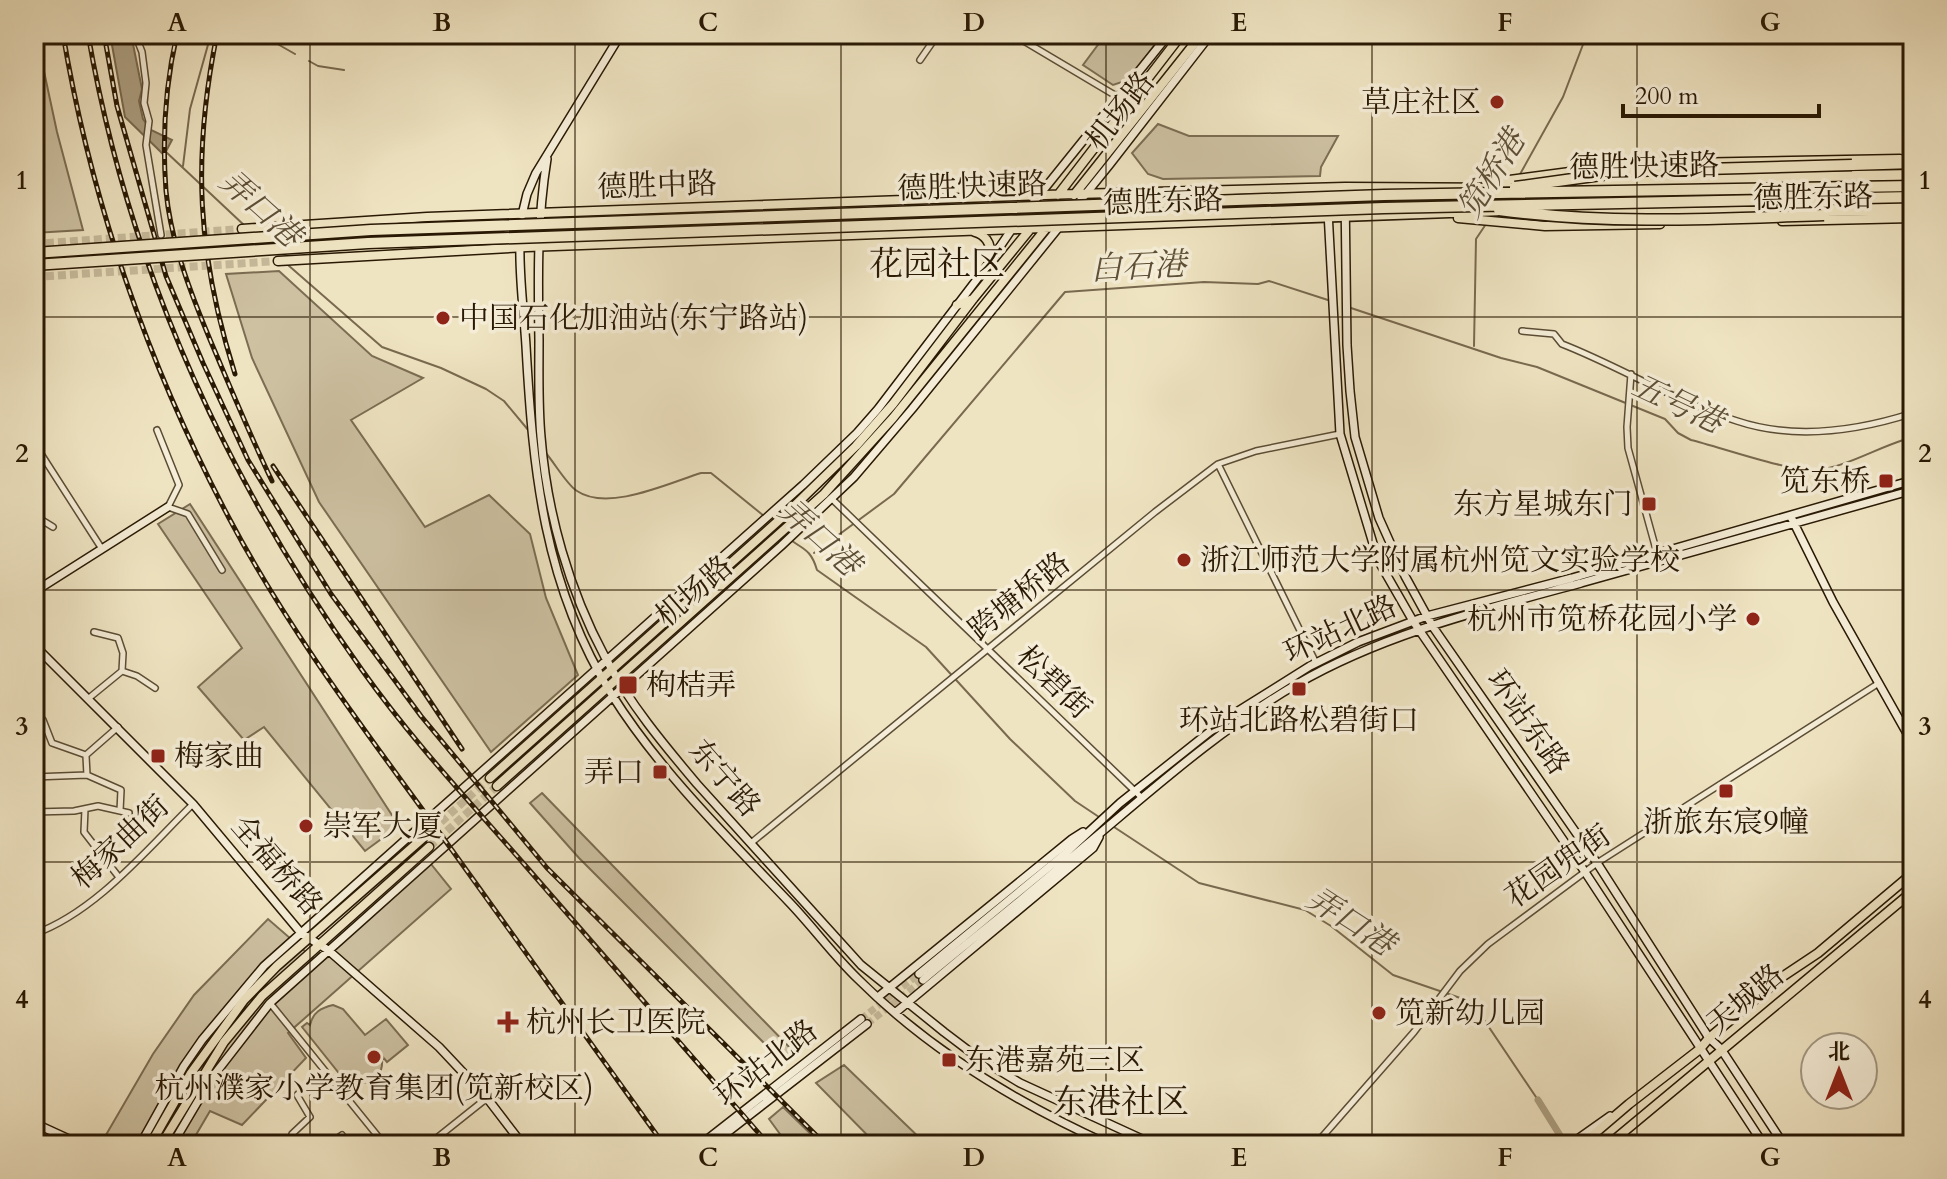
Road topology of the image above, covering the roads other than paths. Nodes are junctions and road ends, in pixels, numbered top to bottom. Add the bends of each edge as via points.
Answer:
1 (135, 34) edge
2 (621, 34) edge
3 (938, 34) edge
4 (1012, 34) edge
5 (1169, 34) edge
6 (1182, 34) edge
7 (1202, 34) edge
8 (1211, 34) edge
9 (920, 60) dead end
10 (1118, 98) junction
11 (547, 155) junction
12 (1913, 161) edge
13 (1913, 177) edge
14 (1496, 185) junction
15 (1913, 186) edge
16 (1327, 187) junction
17 (1345, 187) junction
18 (1576, 188) junction
19 (1086, 193) junction
20 (1469, 193) junction
21 (1059, 194) junction
22 (1075, 194) junction
23 (1041, 195) junction
24 (1913, 197) edge
25 (1913, 203) edge
26 (1576, 209) junction
27 (539, 213) junction
28 (1471, 213) junction
29 (522, 214) junction
30 (1913, 215) edge
31 (1329, 219) junction
32 (1346, 219) junction
33 (242, 229) tunnel mouth
34 (1012, 229) junction
35 (1029, 229) junction
36 (1045, 229) junction
37 (1055, 229) junction
38 (970, 231) junction
39 (161, 235) dead end
40 (520, 248) junction
41 (537, 248) junction
42 (34, 253) edge
43 (278, 261) tunnel mouth
44 (990, 261) junction
45 (34, 265) edge
46 (973, 299) junction
47 (957, 305) junction
48 (1522, 331) dead end
49 (949, 356) junction
50 (1631, 374) junction
51 (1913, 413) edge
52 (157, 430) dead end
53 (1340, 434) junction
54 (34, 443) edge
55 (1218, 464) junction
56 (1913, 480) edge
57 (805, 489) junction
58 (1913, 490) edge
59 (832, 499) junction
60 (168, 507) junction
61 (1790, 514) junction
62 (791, 516) junction
63 (34, 520) edge
64 (1794, 524) junction
65 (53, 527) dead end
66 (760, 529) junction
67 (102, 549) junction
68 (1658, 557) junction
69 (222, 570) dead end
70 (694, 582) junction
71 (701, 590) junction
72 (34, 592) edge
73 (1427, 616) junction
74 (1413, 621) junction
75 (1433, 627) junction
76 (1420, 631) junction
77 (94, 632) dead end
78 (34, 645) edge
79 (989, 650) junction
80 (606, 659) junction
81 (1316, 663) junction
82 (598, 668) junction
83 (612, 669) junction
84 (122, 671) junction
85 (603, 678) junction
86 (620, 682) junction
87 (1879, 683) junction
88 (155, 688) dead end
89 (610, 691) junction
90 (89, 698) junction
91 (34, 718) edge
92 (118, 727) junction
93 (1913, 744) edge
94 (86, 755) junction
95 (87, 775) junction
96 (34, 777) edge
97 (490, 778) tunnel mouth
98 (497, 786) tunnel mouth
99 (1138, 794) junction
100 (193, 804) junction
101 (85, 809) junction
102 (120, 811) junction
103 (34, 812) edge
104 (129, 813) dead end
105 (1092, 827) junction
106 (1102, 832) junction
107 (423, 838) tunnel mouth
108 (751, 843) junction
109 (429, 847) tunnel mouth
110 (1597, 863) junction
111 (1585, 872) junction
112 (1913, 873) edge
113 (118, 876) junction
114 (1913, 891) edge
115 (34, 934) edge
116 (305, 935) junction
117 (319, 945) junction
118 (328, 950) junction
119 (890, 986) junction
120 (878, 997) junction
121 (270, 1003) junction
122 (908, 1003) junction
123 (895, 1013) junction
124 (1709, 1038) junction
125 (1700, 1049) junction
126 (1721, 1049) junction
127 (1708, 1062) junction
128 (324, 1070) junction
129 (487, 1098) junction
130 (34, 1123) edge
131 (342, 1135) dead end
132 (34, 1138) edge
133 (1581, 1142) edge
134 (49, 1145) edge
135 (82, 1145) edge
136 (140, 1145) edge
137 (150, 1145) edge
138 (161, 1145) edge
139 (172, 1145) edge
140 (288, 1145) edge
141 (328, 1145) edge
142 (385, 1145) edge
143 (428, 1145) edge
144 (523, 1145) edge
145 (700, 1145) edge
146 (711, 1145) edge
147 (1110, 1145) edge
148 (1155, 1145) edge
149 (1315, 1145) edge
150 (1569, 1145) edge
151 (1608, 1145) edge
152 (1764, 1145) edge
153 (1784, 1145) edge

1 - 39 street via 142,52 149,121 146,145
2 - 11 main road, 东宁路
3 - 9 street
4 - 10 street
5 - 10 main road, 机场路
6 - 21 main road, 机场路
7 - 22 main road, 机场路
8 - 19 main road, 机场路
10 - 23 main road, 机场路
11 - 27 main road, 东宁路
11 - 29 main road, 东宁路
12 - 14 main road, 德胜东路 via 1630,164
12 - 20 highway, bridge via 1630,171
13 - 18 main road, 德胜东路
13 - 18 highway via 1641,180
14 - 17 main road, 德胜东路
14 - 18 main road, 德胜东路, bridge
15 - 20 highway, 德胜快速路, bridge
16 - 17 main road, 德胜东路
16 - 19 main road, 德胜东路
16 - 31 main road, 环站东路
17 - 32 main road, 环站东路
19 - 22 main road, 德胜东路
19 - 37 main road, 机场路
20 - 42 highway, 德胜快速路, bridge via 371,230
21 - 22 main road, 德胜中路
21 - 23 main road, 德胜中路
21 - 35 main road, 机场路
22 - 36 main road, 机场路
23 - 27 main road, 德胜中路
23 - 34 main road, 机场路
24 - 28 highway, 德胜快速路, bridge
25 - 26 main road, 德胜东路
26 - 28 main road, 德胜东路
26 - 30 highway, bridge
27 - 29 main road, 德胜中路
27 - 41 main road, 东宁路
28 - 30 highway, bridge via 1678,220
28 - 30 main road, 德胜东路 via 1501,222 1588,226
28 - 32 main road, 德胜东路
28 - 45 highway, 德胜快速路, bridge via 368,243
29 - 33 main road, 德胜中路
29 - 40 main road, 东宁路
31 - 32 main road, 德胜东路
31 - 37 main road, 德胜东路
31 - 53 main road, 环站东路
32 - 73 main road, 环站东路 via 1346,337 1355,437 1385,532
34 - 35 main road, 德胜中路
34 - 38 main road, 德胜中路
34 - 44 main road, 机场路
35 - 36 main road, 德胜中路
35 - 46 main road, 机场路
36 - 37 main road, 德胜东路
36 - 49 main road, 机场路
37 - 49 main road, 机场路
38 - 41 main road, 德胜中路
38 - 44 main road via 986,238
40 - 41 main road, 德胜中路
40 - 43 main road, 德胜中路
40 - 82 main road, 东宁路 via 534,467 542,514 558,572
41 - 80 main road, 东宁路 via 547,478 568,570
44 - 47 main road, 机场路
46 - 47 main road
46 - 57 main road, 机场路 via 893,404 847,455
47 - 57 main road, 机场路 via 871,417
48 - 50 street via 1554,334 1562,344
49 - 59 main road, 机场路
49 - 62 main road, 机场路 via 824,494
50 - 51 street via 1703,409 1769,428 1847,430
50 - 68 street via 1628,448
52 - 60 street via 179,485
53 - 55 street, 跨塘桥路
53 - 74 main road, 环站东路 via 1378,560
54 - 67 street
55 - 79 street, 跨塘桥路
55 - 81 street
56 - 61 main road, 环站北路
57 - 62 main road, 机场路
57 - 66 main road, 机场路 via 780,505
58 - 64 main road, 环站北路
59 - 79 street, 松碧街
59 - 86 main road, 机场路
60 - 67 main road
60 - 69 street via 188,514
61 - 64 main road
61 - 68 main road, 环站北路
62 - 66 main road, 机场路
62 - 86 main road, 机场路
63 - 65 street
64 - 68 main road, 环站北路
64 - 87 main road
66 - 70 main road, 机场路
66 - 71 main road, 机场路
67 - 72 main road
68 - 73 main road, 环站北路
68 - 75 main road, 环站北路
70 - 71 main road
70 - 80 main road, 机场路
71 - 83 main road, 机场路
73 - 74 main road, 环站北路
73 - 75 main road, 环站东路
74 - 76 main road, 环站东路
74 - 81 main road, 环站北路
75 - 76 main road, 环站北路
75 - 110 main road, 环站东路
76 - 99 main road, 环站北路 via 1297,684
76 - 111 main road, 环站东路
77 - 84 street via 118,638
78 - 90 main road, 全福桥路
79 - 99 street, 松碧街
79 - 108 street, 跨塘桥路
80 - 82 main road, 机场路
80 - 83 main road, 东宁路
81 - 99 main road, 环站北路 via 1227,718
82 - 85 main road, 东宁路
82 - 116 main road, 机场路
83 - 85 main road, 机场路
83 - 86 main road, 东宁路
84 - 88 street
84 - 90 street
85 - 89 main road, 东宁路
85 - 97 main road, 机场路
86 - 89 main road, 机场路
86 - 108 main road, 东宁路 via 673,755
87 - 93 main road
87 - 110 street, 花园兜街
89 - 98 main road, 机场路
89 - 118 main road, 机场路
89 - 120 main road, 东宁路 via 666,769
90 - 92 main road, 全福桥路
91 - 94 street via 43,720 52,743
92 - 94 street
92 - 100 main road, 全福桥路
94 - 95 street
95 - 96 street
95 - 102 street via 121,790
99 - 105 main road, 环站北路
99 - 106 main road, 环站北路
100 - 113 street, 梅家曲街
100 - 116 main road, 全福桥路
101 - 102 street
101 - 103 street
101 - 113 street via 84,832
102 - 104 street
105 - 106 main road, 环站北路 via 921,977
105 - 119 main road
106 - 122 main road via 1093,848
107 - 116 main road, 机场路
108 - 119 main road, 东宁路 via 861,965
109 - 117 main road
110 - 111 street, 花园兜街
110 - 124 main road, 环站东路
111 - 125 main road, 环站东路
111 - 149 street, 花园兜街 via 1460,971
112 - 124 main road, 天城路
113 - 115 street, 梅家曲街 via 66,919
114 - 126 main road, 天城路
116 - 117 main road, 全福桥路
116 - 136 main road, 机场路 via 264,966 202,1040
116 - 137 main road, 机场路 via 244,1000 191,1073
117 - 118 main road, 全福桥路
117 - 138 main road via 238,1024
118 - 121 main road, 机场路
118 - 129 main road, 全福桥路 via 439,1047
119 - 120 main road
119 - 122 main road, 东宁路
120 - 123 main road, 东宁路
121 - 128 street
121 - 139 main road, 机场路 via 211,1079
122 - 123 main road
122 - 148 main road, 东宁路 via 1020,1083
123 - 147 main road, 东宁路 via 991,1082
124 - 125 main road, 天城路
124 - 126 main road, 环站东路
125 - 127 main road, 环站东路
125 - 133 main road, 天城路
126 - 127 main road, 天城路
126 - 153 main road, 环站东路
127 - 151 main road, 天城路
127 - 152 main road, 环站东路
128 - 140 street via 297,1095 310,1117
128 - 142 street
129 - 143 street
129 - 144 main road, 全福桥路
130 - 135 main road
131 - 141 street
132 - 134 main road
133 - 150 main road, 天城路
145 - 146 main road, 环站北路 via 864,1022

